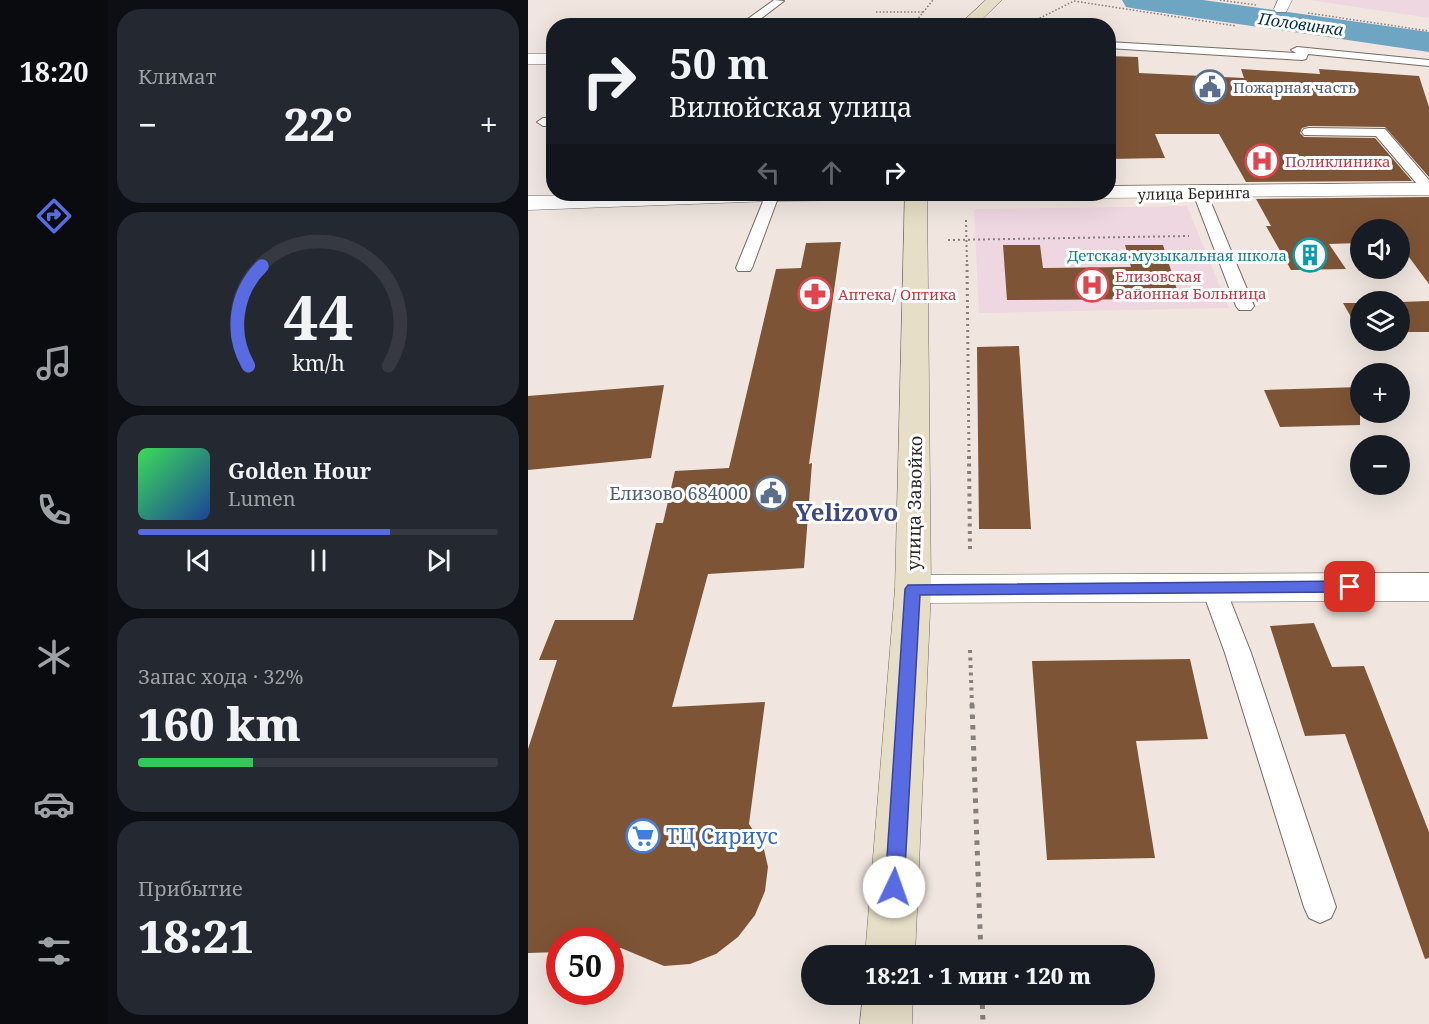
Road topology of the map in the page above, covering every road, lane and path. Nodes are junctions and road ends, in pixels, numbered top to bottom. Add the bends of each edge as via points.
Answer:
1 (933, 0) edge
2 (995, 0) edge
3 (1065, 0) edge
4 (1220, 0) edge
5 (779, 1) edge
6 (1075, 1) edge
7 (1283, 4) edge
8 (876, 12) dead end
9 (924, 12) junction
10 (754, 18) edge
11 (919, 18) edge
12 (974, 18) edge
13 (1429, 31) edge
14 (1116, 45) edge
15 (528, 59) edge
16 (546, 59) edge
17 (1429, 63) edge
18 (1309, 132) dead end
19 (1429, 189) edge
20 (1116, 193) edge
21 (1200, 193) junction
22 (581, 201) edge
23 (770, 201) edge
24 (916, 201) edge
25 (528, 203) edge
26 (966, 214) dead end
27 (1217, 235) junction
28 (966, 239) junction
29 (916, 240) junction
30 (744, 268) dead end
31 (1245, 306) dead end
32 (970, 549) dead end
33 (1213, 587) junction
34 (1429, 587) edge
35 (913, 589) junction
36 (970, 650) dead end
37 (1320, 907) dead end
38 (891, 945) edge
39 (981, 945) edge
40 (887, 1005) edge
41 (982, 1005) edge
42 (886, 1024) edge
43 (983, 1024) edge

1 - 9 path
2 - 12 main road
3 - 6 path
4 - 7 path
5 - 10 lane
7 - 13 path
8 - 9 path
9 - 11 path
14 - 17 lane via 1302,57 1302,51 1297,50
15 - 16 street
18 - 19 lane via 1380,132
19 - 21 street, улица Беринга
20 - 21 street, улица Беринга
21 - 27 lane
22 - 25 street, улица Беринга
23 - 30 lane
24 - 29 main road, улица Завойко
26 - 28 path
27 - 28 path
27 - 31 lane
28 - 29 path
28 - 32 path
29 - 35 main road, улица Завойко
33 - 34 street
33 - 35 street
33 - 37 lane via 1238,652
35 - 38 main road, улица Завойко
36 - 39 path
40 - 42 main road
41 - 43 path

